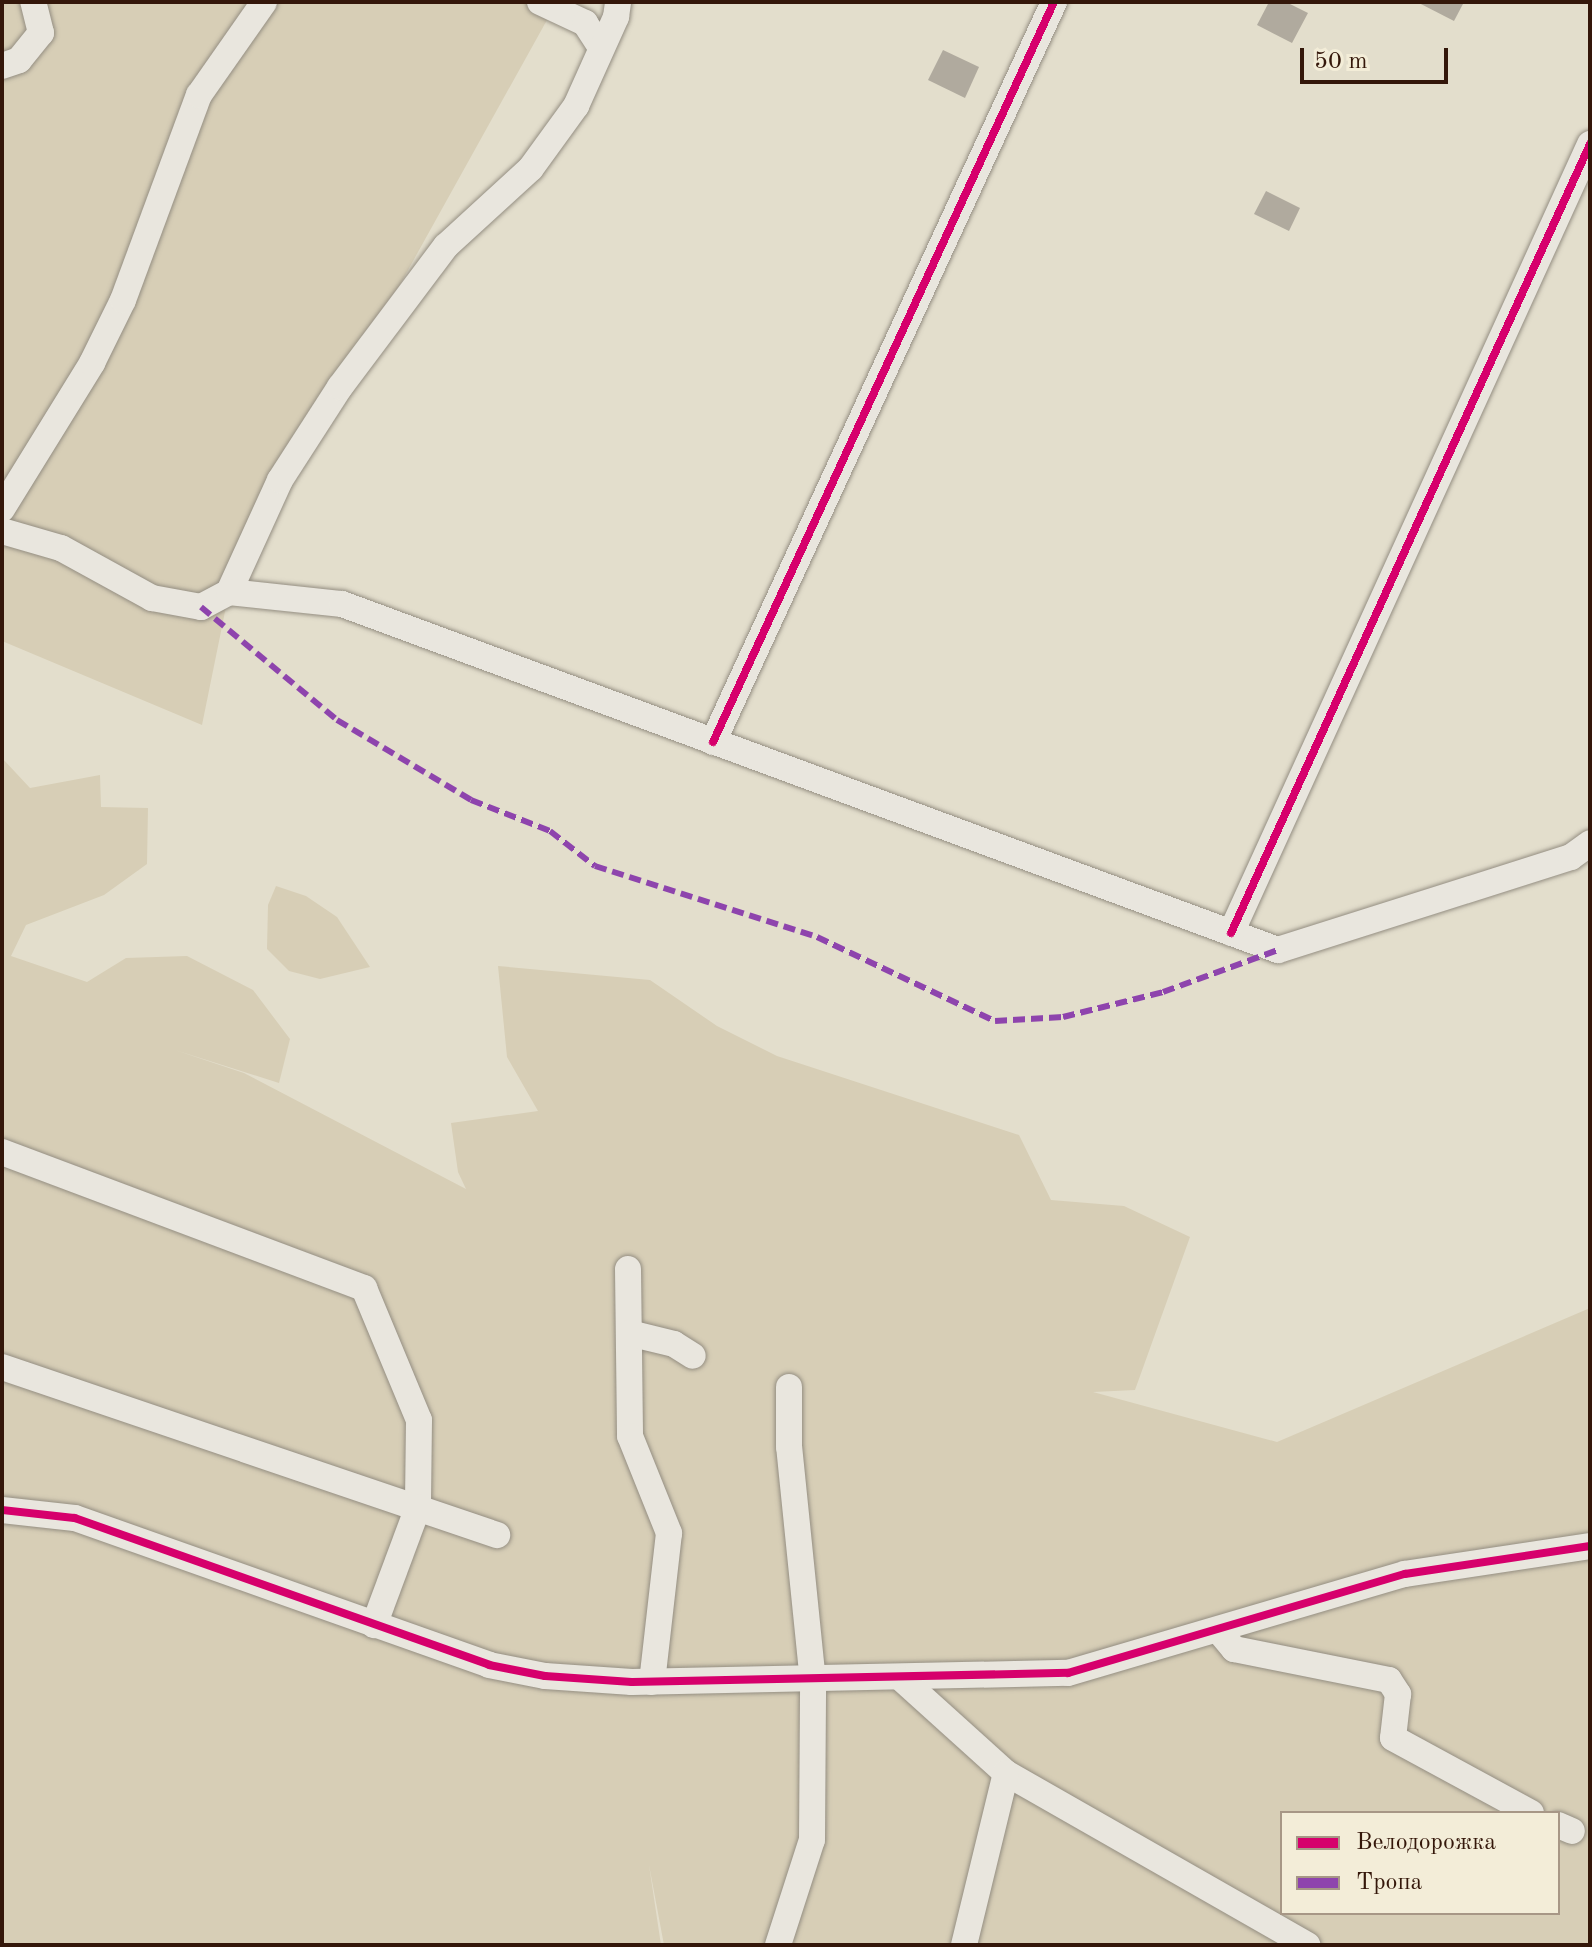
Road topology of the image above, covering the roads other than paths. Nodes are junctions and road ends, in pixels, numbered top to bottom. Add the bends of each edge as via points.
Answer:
1 (33, 2) edge
2 (264, 2) edge
3 (540, 2) edge
4 (618, 2) edge
5 (1054, 2) edge
6 (601, 48) junction
7 (2, 66) edge
8 (1590, 144) edge
9 (2, 509) edge
10 (2, 531) edge
11 (229, 592) junction
12 (713, 742) junction
13 (1590, 843) edge
14 (1231, 933) junction
15 (2, 1152) edge
16 (628, 1269) dead end
17 (629, 1333) junction
18 (693, 1356) dead end
19 (2, 1367) edge
20 (789, 1387) dead end
21 (418, 1507) junction
22 (2, 1510) edge
23 (497, 1535) dead end
24 (1590, 1546) edge
25 (374, 1625) junction
26 (1218, 1630) junction
27 (903, 1680) junction
28 (652, 1682) junction
29 (813, 1682) junction
30 (1006, 1773) junction
31 (1527, 1811) edge
32 (778, 1945) edge
33 (964, 1945) edge
34 (1307, 1945) edge

1 - 7 street via 41,33 19,60
2 - 9 street via 199,95 99,351
3 - 6 street via 585,23
4 - 6 street
5 - 12 street
6 - 11 street via 576,106 531,168 446,246 340,387 280,480
8 - 14 street
10 - 11 street via 61,548 152,598 201,607
11 - 12 street via 342,604
12 - 14 street
13 - 14 street via 1571,857 1278,950
15 - 21 street via 364,1288 419,1420
16 - 17 street
17 - 18 street via 674,1344
17 - 28 street via 630,1436 669,1533
19 - 21 street
20 - 29 street via 789,1447
21 - 23 street
21 - 25 street
22 - 25 street via 75,1518
24 - 26 street via 1405,1574
25 - 28 street via 516,1672
26 - 27 street via 1068,1673
26 - 31 street via 1234,1649 1389,1680 1398,1694 1393,1738 1423,1759
27 - 29 street
27 - 30 street
28 - 29 street
29 - 32 street via 812,1840
30 - 33 street
30 - 34 street

